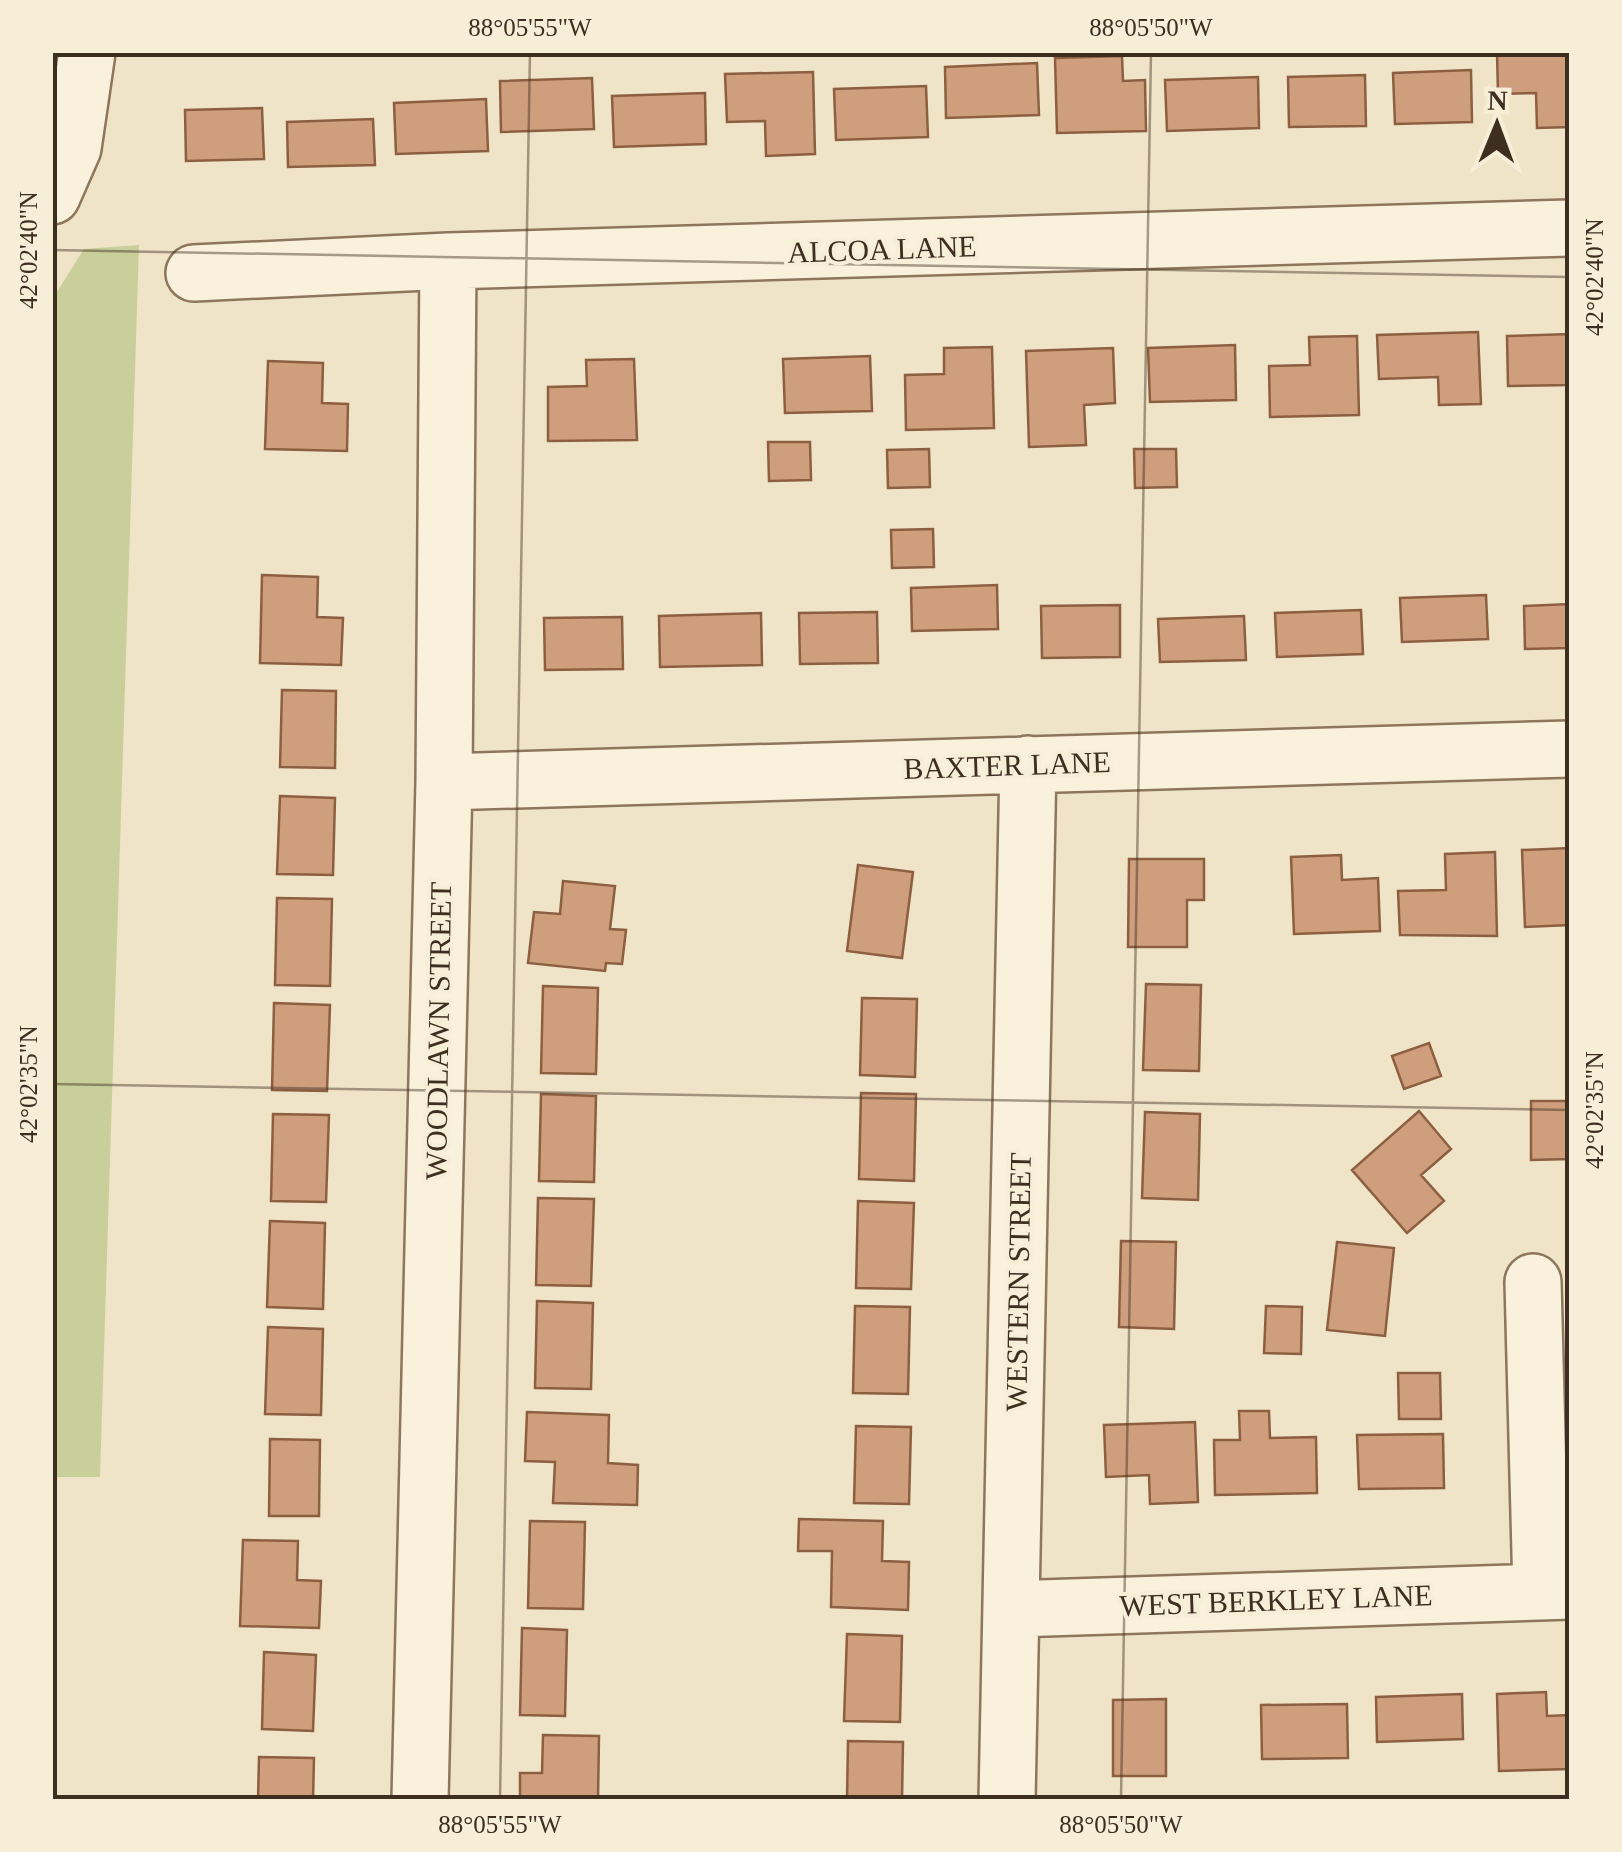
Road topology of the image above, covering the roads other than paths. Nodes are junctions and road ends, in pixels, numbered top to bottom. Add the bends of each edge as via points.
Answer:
1 (86, 52) edge
2 (52, 196) edge
3 (1570, 228) edge
4 (448, 262) junction
5 (194, 273) dead end
6 (1570, 749) edge
7 (1028, 764) junction
8 (444, 782) junction
9 (1533, 1282) dead end
10 (1555, 1592) edge
11 (1012, 1608) junction
12 (420, 1800) edge
13 (1007, 1800) edge

1 - 2 street via 73,148
3 - 4 street, ALCOA LANE
4 - 5 street, ALCOA LANE
4 - 8 street, WOODLAWN STREET
6 - 7 street, BAXTER LANE
7 - 8 street, BAXTER LANE
7 - 11 street, WESTERN STREET
8 - 12 street, WOODLAWN STREET
9 - 10 street, WEST BERKLEY LANE
10 - 11 street, WEST BERKLEY LANE
11 - 13 street, WESTERN STREET

